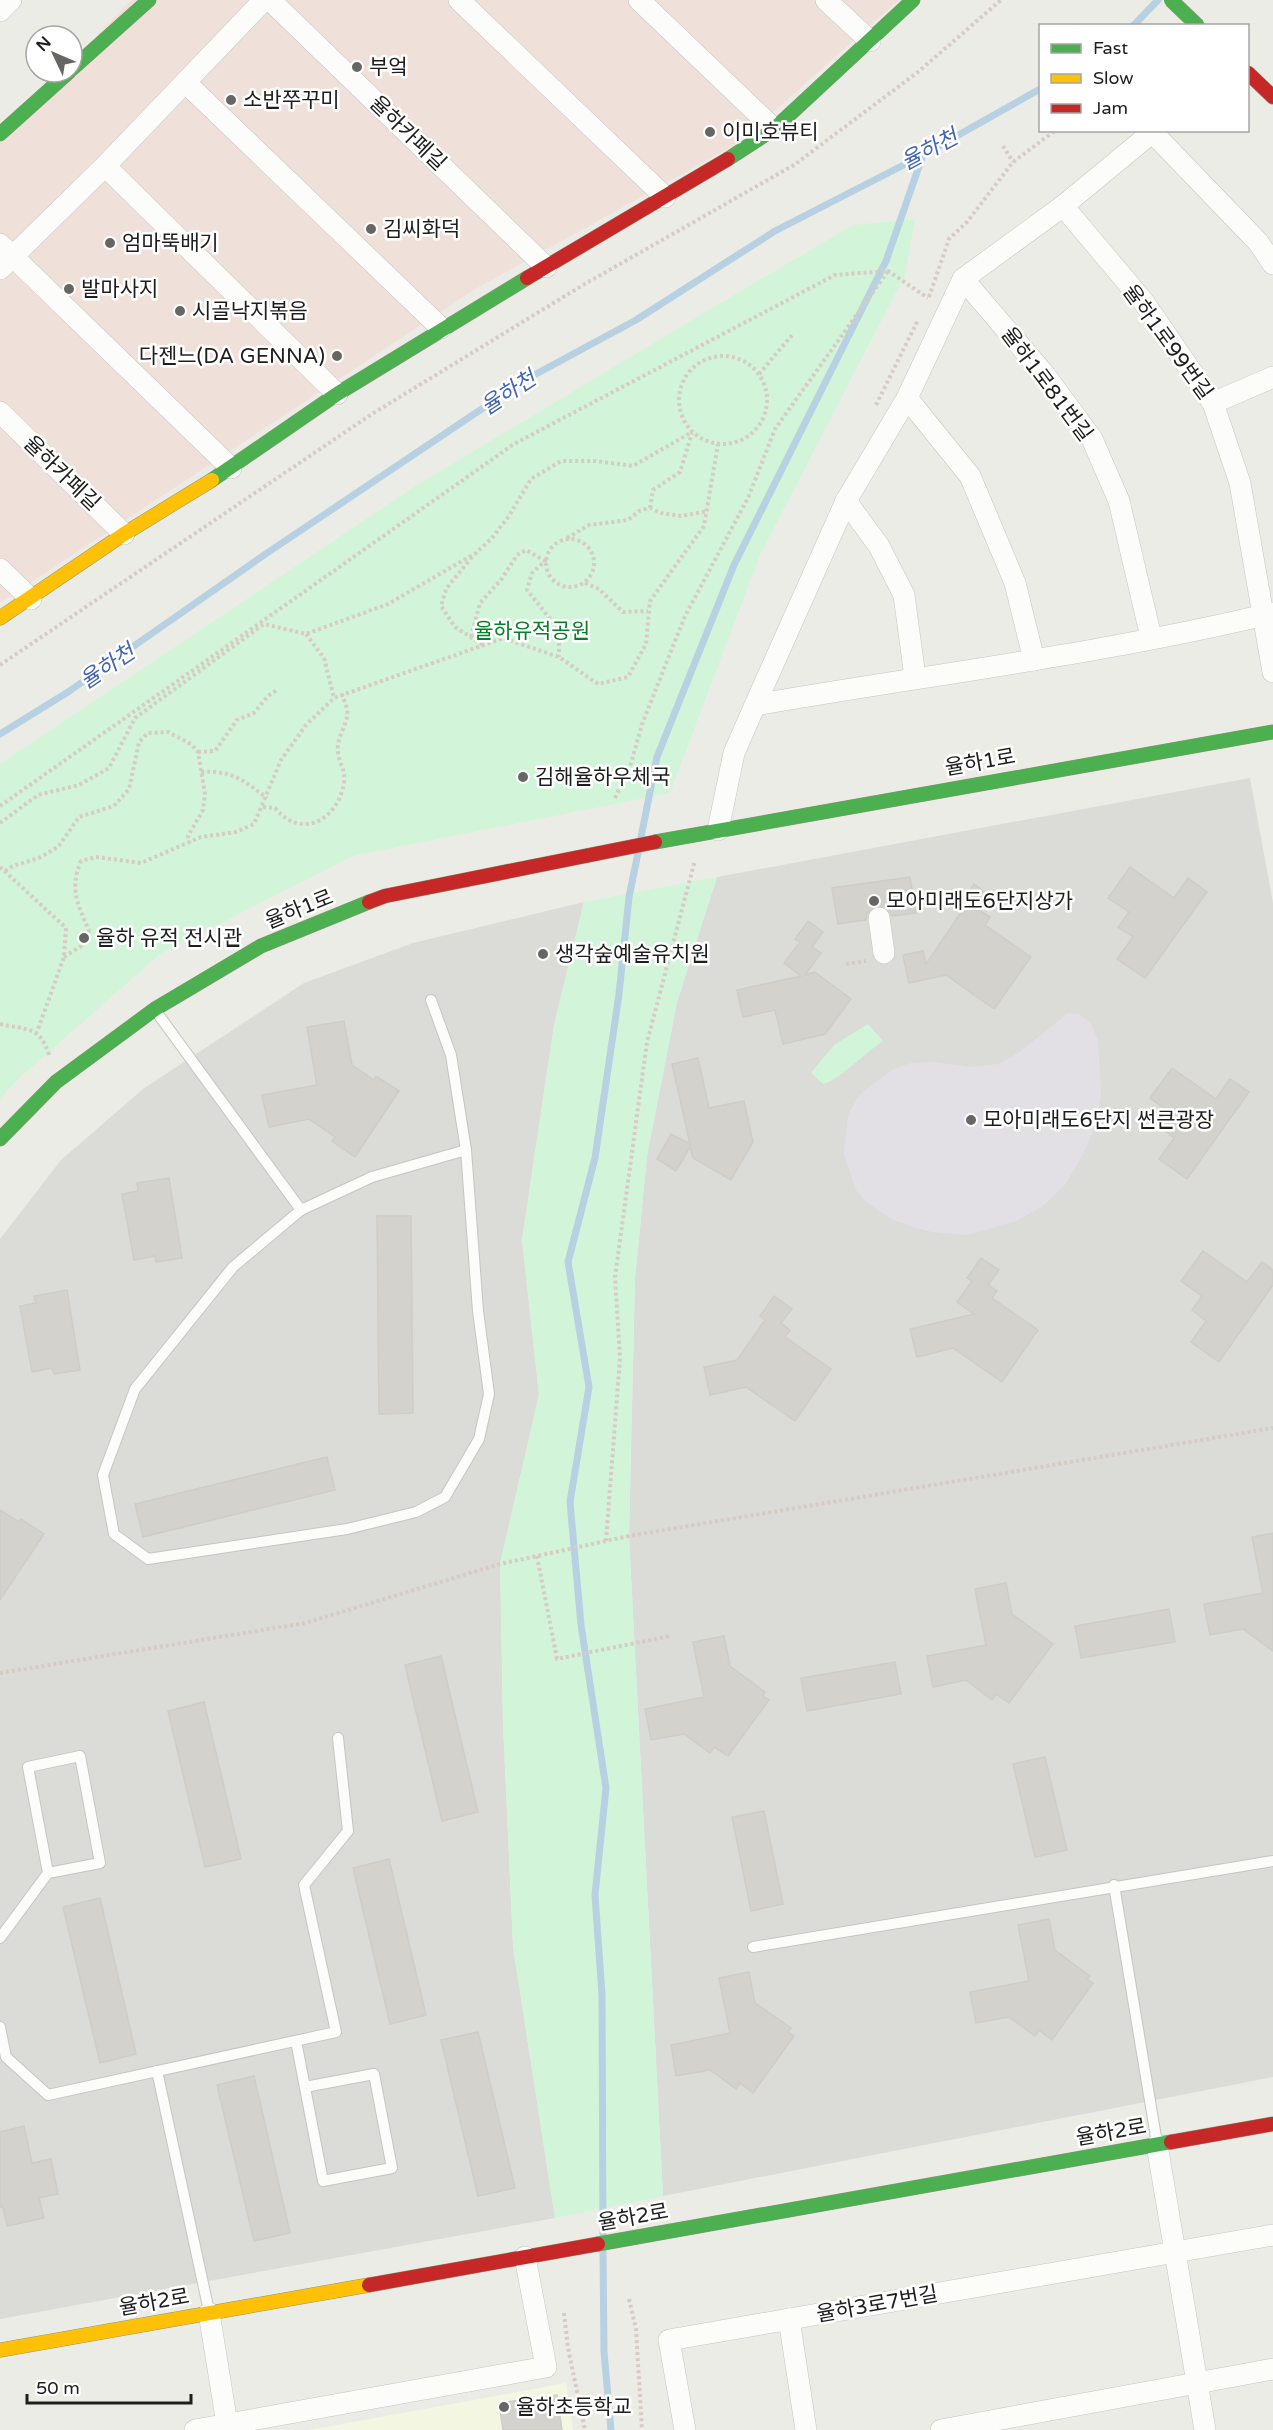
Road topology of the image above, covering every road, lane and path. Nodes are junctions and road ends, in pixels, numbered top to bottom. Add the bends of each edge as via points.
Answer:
1 (11, 0) edge
2 (149, 0) edge
3 (264, 0) edge
4 (270, 0) edge
5 (459, 0) edge
6 (639, 0) edge
7 (826, 0) edge
8 (913, 0) edge
9 (1001, 0) edge
10 (1171, 0) edge
11 (0, 11) edge
12 (1196, 24) edge
13 (870, 41) junction
14 (84, 58) edge
15 (1249, 74) edge
16 (186, 83) junction
17 (55, 84) edge
18 (1273, 97) edge
19 (774, 129) junction
20 (1154, 132) edge
21 (0, 134) edge
22 (1003, 146) dead end
23 (1013, 162) dead end
24 (105, 166) junction
25 (665, 197) junction
26 (1063, 206) junction
27 (4, 256) edge
28 (1273, 264) edge
29 (546, 267) junction
30 (888, 271) junction
31 (963, 279) junction
32 (928, 298) dead end
33 (441, 328) junction
34 (794, 333) dead end
35 (759, 374) junction
36 (1273, 377) edge
37 (337, 394) junction
38 (906, 398) junction
39 (1213, 403) junction
40 (0, 412) edge
41 (692, 432) junction
42 (718, 444) junction
43 (231, 468) junction
44 (846, 501) junction
45 (650, 508) junction
46 (708, 511) junction
47 (124, 534) junction
48 (566, 539) junction
49 (476, 553) junction
50 (546, 561) junction
51 (0, 569) edge
52 (585, 583) junction
53 (31, 599) junction
54 (648, 611) junction
55 (1269, 614) edge
56 (0, 618) edge
57 (306, 634) junction
58 (471, 637) junction
59 (1151, 638) junction
60 (484, 645) junction
61 (559, 657) junction
62 (1034, 660) junction
63 (0, 665) edge
64 (1273, 672) edge
65 (915, 677) junction
66 (278, 690) dead end
67 (342, 694) junction
68 (334, 698) junction
69 (755, 705) junction
70 (1273, 732) edge
71 (198, 752) junction
72 (201, 772) junction
73 (267, 798) junction
74 (615, 798) dead end
75 (0, 806) edge
76 (263, 807) junction
77 (0, 823) edge
78 (718, 830) junction
79 (190, 842) junction
80 (0, 867) edge
81 (4, 871) junction
82 (879, 918) dead end
83 (64, 957) junction
84 (876, 957) joint
85 (846, 964) dead end
86 (431, 1000) dead end
87 (155, 1009) junction
88 (0, 1024) edge
89 (37, 1032) junction
90 (56, 1082) junction
91 (3, 1131) edge
92 (466, 1150) junction
93 (301, 1210) junction
94 (1273, 1428) edge
95 (537, 1556) junction
96 (670, 1636) dead end
97 (0, 1673) edge
98 (338, 1738) dead end
99 (1273, 1861) edge
100 (48, 1873) junction
101 (1114, 1885) junction
102 (0, 1938) edge
103 (753, 1947) dead end
104 (0, 2027) edge
105 (296, 2041) junction
106 (157, 2071) junction
107 (305, 2087) junction
108 (1273, 2124) edge
109 (1157, 2145) junction
110 (1273, 2235) edge
111 (1175, 2252) junction
112 (525, 2257) junction
113 (629, 2299) dead end
114 (209, 2313) junction
115 (564, 2313) dead end
116 (789, 2319) junction
117 (0, 2350) edge
118 (1273, 2369) edge
119 (1197, 2384) junction
120 (228, 2427) edge
121 (195, 2430) edge
122 (585, 2430) edge
123 (642, 2430) edge
124 (685, 2430) edge
125 (806, 2430) edge
126 (941, 2430) edge
127 (1205, 2430) edge

1 - 11 street
2 - 14 street
3 - 16 street
4 - 29 street, 율하카페길
5 - 25 street
6 - 19 street
7 - 13 street
8 - 13 street
9 - 63 path via 918,72 794,165 583,285 372,414
10 - 12 street, bridge
13 - 19 street
15 - 18 street
16 - 24 street
16 - 33 street
17 - 21 street
19 - 25 street
20 - 26 street
20 - 28 street
22 - 23 path
24 - 27 street
24 - 37 street
25 - 29 street
26 - 31 street
26 - 39 street, 율하1로99번길 via 1143,301
27 - 43 street
29 - 33 street
30 - 32 path
30 - 74 path via 775,429 748,498 685,616
30 - 75 path via 835,275 514,444
31 - 38 street
31 - 59 street, 율하1로81번길 via 1046,375 1092,439 1119,501
33 - 37 street
34 - 35 path
35 - 41 path via 736,357 707,359 694,366 682,384 679,406
35 - 42 path via 766,394 764,416 757,428 746,438
36 - 39 street
37 - 43 street
38 - 44 street
38 - 62 street via 970,476 1016,583
39 - 55 street, 율하1로99번길 via 1240,483
40 - 47 street, 율하카페길
41 - 42 path
41 - 45 path via 680,472 653,490
41 - 49 path via 633,466 561,461 531,479 509,516
42 - 46 path
43 - 47 street
44 - 65 street via 879,546 904,595
44 - 69 street
45 - 46 path via 681,516
45 - 48 path via 628,520 589,525
46 - 54 path via 704,526 650,601
47 - 53 street
48 - 50 path via 552,547
48 - 52 path via 582,542 592,553 594,569
49 - 57 path via 388,603
49 - 58 path via 446,589 441,606 455,627
50 - 52 path via 546,569 555,582 570,588
50 - 58 path via 526,550 517,555 480,603
50 - 61 path via 532,573 527,590 559,630
51 - 53 street
52 - 54 path via 599,589 623,612
53 - 56 street
54 - 61 path via 646,644 628,677 598,684
55 - 59 street
55 - 64 street, 율하1로99번길
57 - 68 path via 324,658
57 - 77 path via 264,624 135,718 109,768 80,785 38,795
58 - 60 path
59 - 62 street
60 - 61 path via 503,638
60 - 67 path
62 - 65 street
65 - 69 street
66 - 71 path via 267,696 254,713 237,720 215,751
67 - 68 path
67 - 76 path via 348,715 337,752 345,771 338,804 316,823 298,825 282,817 275,808
68 - 73 path via 306,725 281,760
69 - 78 street via 734,753
70 - 78 street, 율하1로
71 - 72 path
71 - 81 path via 168,732 148,733 139,742 129,789 114,806 79,817 58,847
72 - 73 path via 221,771 244,781
72 - 79 path via 203,810 188,836
73 - 76 path
76 - 79 path via 254,824
78 - 87 street, 율하1로 via 385,896 261,946
79 - 83 path via 141,863 96,857 81,861 74,878 77,904 89,931 81,946
80 - 81 path
81 - 83 path via 66,928
82 - 84 street
83 - 89 path
84 - 85 path
86 - 92 lane via 451,1055
87 - 90 street, 율하1로
87 - 93 lane
88 - 89 path
89 - 90 path via 44,1040
90 - 91 street, 율하1로
92 - 93 lane via 372,1177
92 - 93 lane via 478,1311 489,1394 479,1439 445,1497 416,1512 347,1529 148,1560 114,1534 103,1475 135,1389 233,1267
94 - 95 path
95 - 96 path via 557,1659
95 - 97 path via 305,1623
98 - 105 lane via 348,1832 304,1885 336,2032
99 - 101 lane
100 - 100 lane via 28,1767 80,1756 100,1863
100 - 102 lane
101 - 103 lane
101 - 109 lane
104 - 106 lane via 6,2057 48,2095
105 - 106 lane
105 - 107 lane
106 - 114 lane
107 - 107 lane via 323,2181 392,2168 374,2074
108 - 109 street, 율하2로
109 - 111 street
109 - 112 street, 율하2로
110 - 111 street, 율하3로7번길
111 - 116 street, 율하3로7번길
111 - 119 street
112 - 114 street, 율하2로
112 - 120 street via 546,2367
113 - 123 path via 636,2329
114 - 117 street, 율하2로
114 - 120 street
115 - 122 path via 567,2348
116 - 124 street, 율하3로7번길 via 669,2340
116 - 125 street
118 - 119 street
119 - 126 street
119 - 127 street
120 - 121 street

